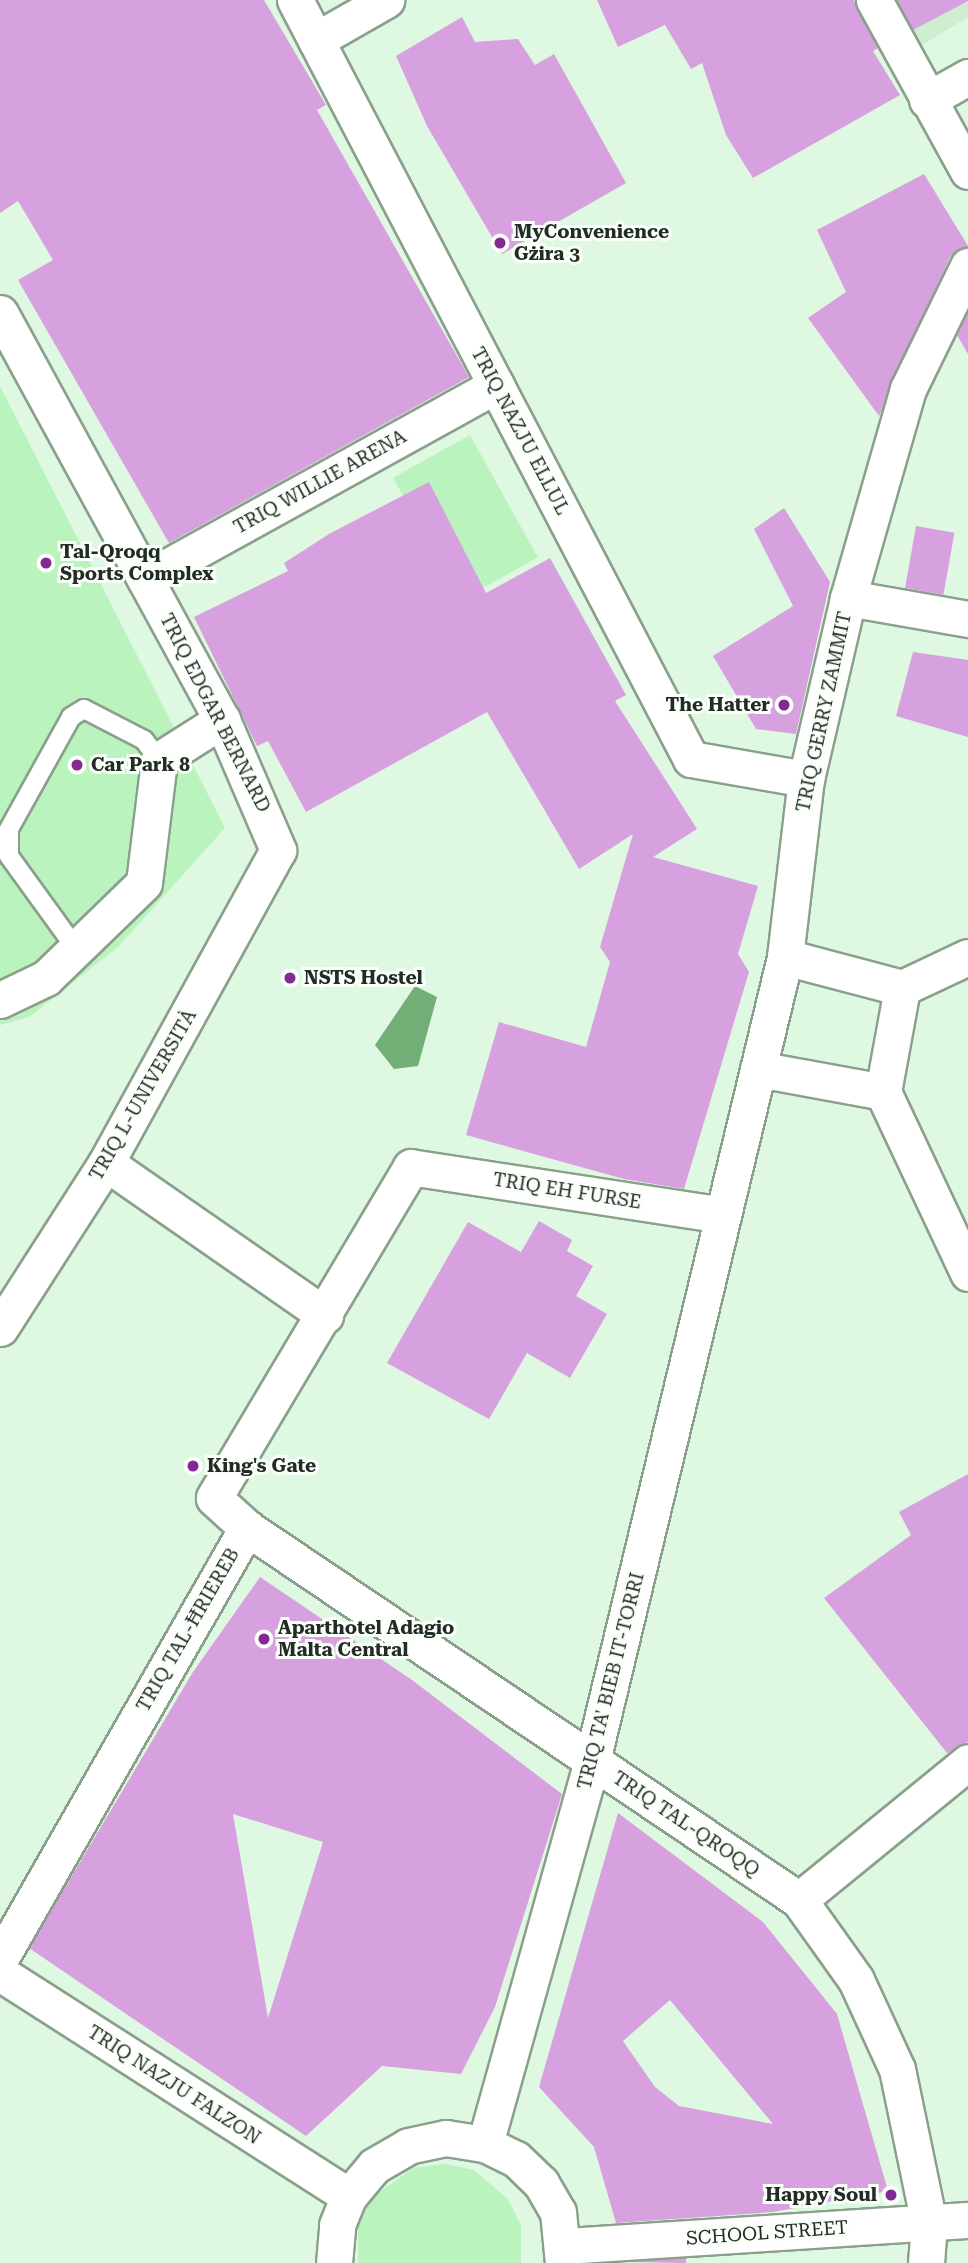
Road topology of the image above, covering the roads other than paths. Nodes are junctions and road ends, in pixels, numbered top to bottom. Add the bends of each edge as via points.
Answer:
1 (295, 0) edge
2 (386, 0) edge
3 (874, 0) edge
4 (316, 40) junction
5 (968, 77) edge
6 (927, 100) junction
7 (968, 171) edge
8 (968, 266) edge
9 (0, 313) edge
10 (496, 385) junction
11 (145, 579) junction
12 (848, 598) junction
13 (968, 619) edge
14 (222, 720) junction
15 (159, 760) junction
16 (806, 779) junction
17 (277, 858) joint
18 (77, 950) junction
19 (785, 957) junction
20 (968, 957) edge
21 (902, 988) junction
22 (0, 1000) edge
23 (758, 1069) junction
24 (883, 1092) junction
25 (106, 1163) junction
26 (411, 1167) joint
27 (723, 1215) junction
28 (968, 1273) edge
29 (325, 1315) junction
30 (0, 1328) edge
31 (247, 1528) junction
32 (593, 1761) junction
33 (968, 1762) edge
34 (799, 1900) junction
35 (0, 1959) edge
36 (0, 1973) edge
37 (485, 2144) junction
38 (349, 2196) junction
39 (968, 2220) edge
40 (929, 2223) junction
41 (564, 2255) edge
42 (334, 2263) edge
43 (926, 2263) edge

1 - 4 street, TRIQ NAZJU ELLUL
2 - 4 street
3 - 6 street
4 - 10 street, TRIQ NAZJU ELLUL
5 - 6 street
6 - 7 street
8 - 12 street, TRIQ GERRY ZAMMIT via 908,389
9 - 11 street, TRIQ EDGAR BERNARD
10 - 11 street, TRIQ WILLIE ARENA
10 - 16 street, TRIQ NAZJU ELLUL via 691,759
11 - 14 street, TRIQ EDGAR BERNARD
12 - 13 street
12 - 16 street, TRIQ GERRY ZAMMIT
14 - 15 street
14 - 17 street, TRIQ EDGAR BERNARD via 274,828
15 - 18 street via 144,883
15 - 18 lane via 144,740 84,709 71,717 9,830 9,856
16 - 19 street, TRIQ GERRY ZAMMIT
17 - 25 street, TRIQ L-UNIVERSITÀ
18 - 22 street via 46,978
19 - 21 street
19 - 23 street, TRIQ GERRY ZAMMIT
20 - 21 street
21 - 24 street
23 - 24 street
23 - 27 street, TRIQ GERRY ZAMMIT
24 - 28 street
25 - 29 street
25 - 30 street, TRIQ L-UNIVERSITÀ
26 - 27 street, TRIQ EH FURSE
26 - 29 street, TRIQ TAL-ĦRIEREB
27 - 32 street, TRIQ TA' BIEB IT-TORRI
29 - 31 street, TRIQ TAL-ĦRIEREB via 214,1498
31 - 32 street, TRIQ TAL-QROQQ
31 - 35 street, TRIQ TAL-ĦRIEREB
32 - 34 street, TRIQ TAL-QROQQ
32 - 37 street, TRIQ TA' BIEB IT-TORRI
33 - 34 street
34 - 40 street, TRIQ TAL-QROQQ via 880,2024 897,2069
36 - 38 street, TRIQ NAZJU FALZON
37 - 38 street via 446,2138 408,2146 374,2166
37 - 41 street via 516,2159 541,2183 558,2212
38 - 42 street via 337,2225
39 - 40 street, SCHOOL STREET
40 - 41 street, SCHOOL STREET
40 - 43 street, TRIQ TAL-QROQQ

